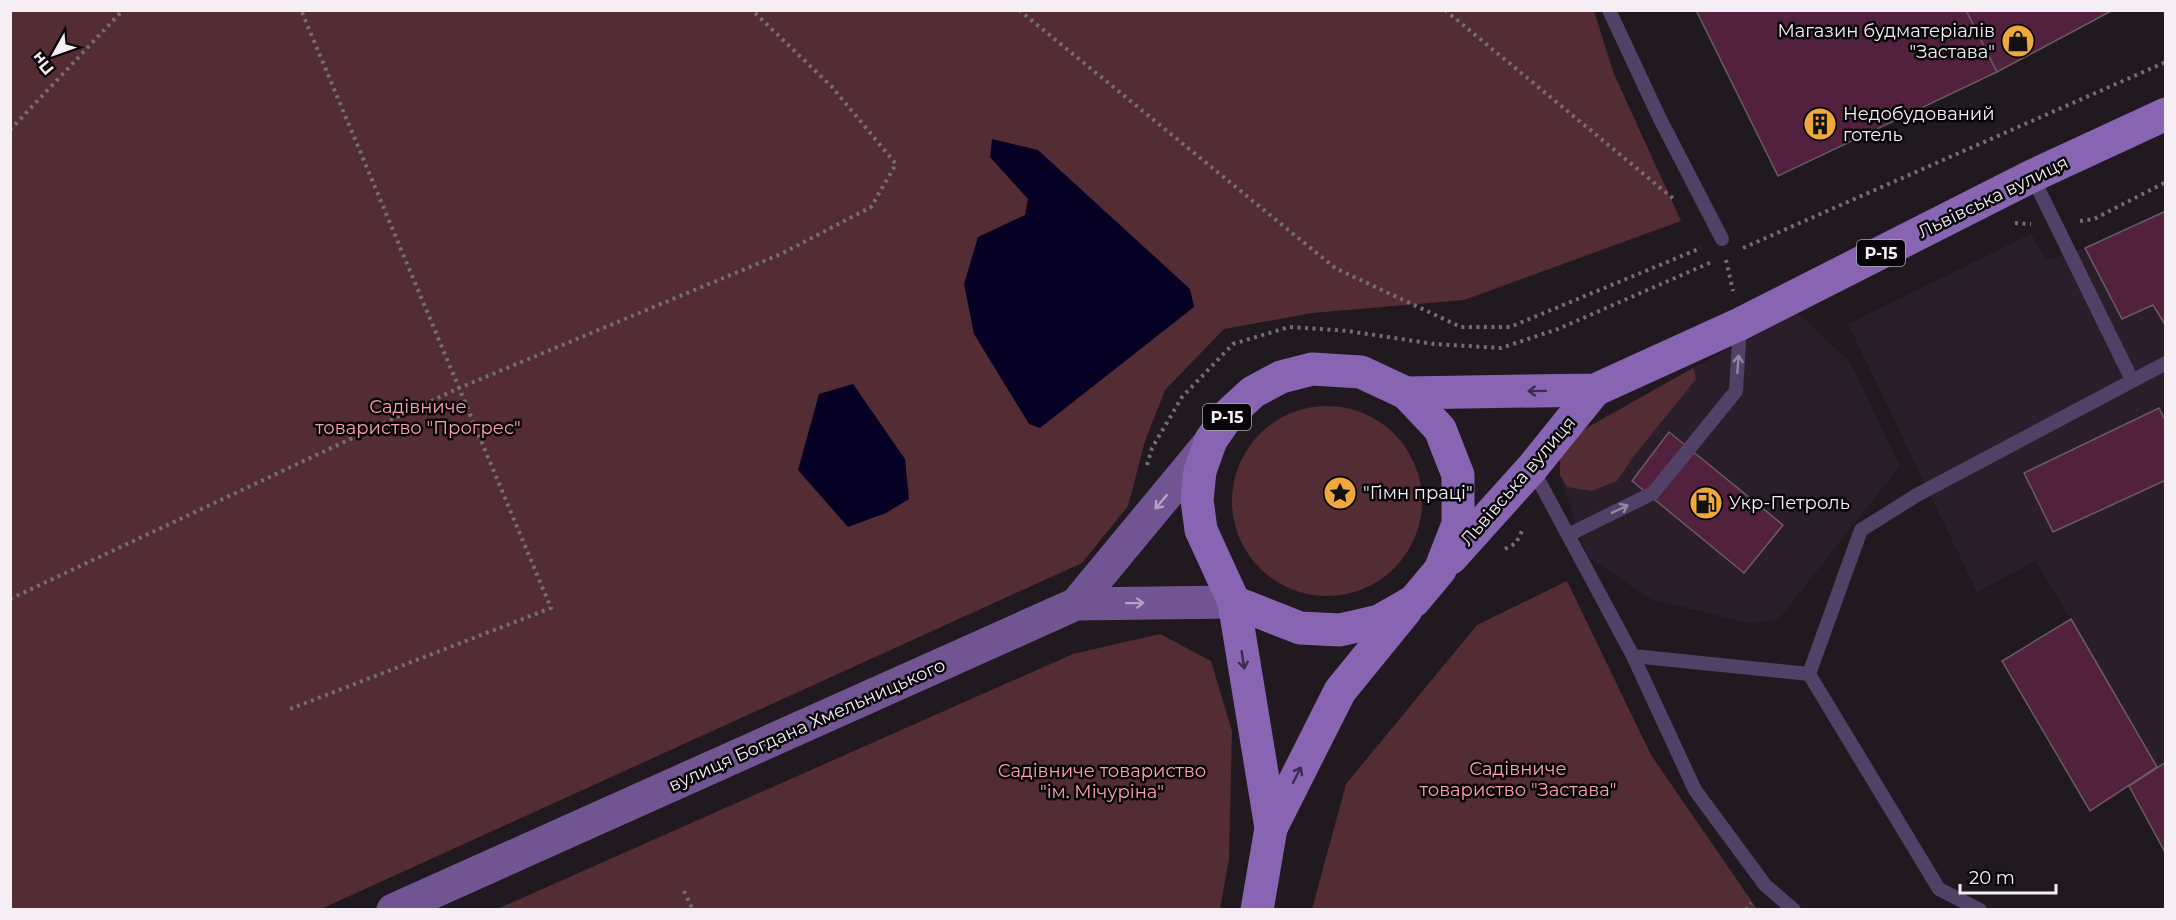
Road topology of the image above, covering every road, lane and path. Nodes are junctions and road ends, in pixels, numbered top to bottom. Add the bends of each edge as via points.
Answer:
1 (123, 10) edge
2 (301, 10) edge
3 (752, 10) edge
4 (1019, 10) edge
5 (1445, 10) edge
6 (1609, 10) edge
7 (2166, 62) edge
8 (2166, 114) edge
9 (10, 130) edge
10 (2032, 176) junction
11 (1676, 201) dead end
12 (1722, 239) junction
13 (1725, 256) junction
14 (1740, 324) junction
15 (2166, 363) edge
16 (2132, 380) junction
17 (459, 388) junction
18 (1595, 390) junction
19 (1406, 393) junction
20 (1211, 440) junction
21 (1532, 468) junction
22 (1144, 471) dead end
23 (1568, 534) junction
24 (1440, 570) junction
25 (10, 599) edge
26 (1414, 601) junction
27 (1234, 602) junction
28 (1076, 604) junction
29 (1633, 656) junction
30 (1809, 674) junction
31 (290, 709) dead end
32 (1271, 828) junction
33 (684, 891) dead end
34 (393, 909) edge
35 (693, 909) edge
36 (1257, 909) edge
37 (1794, 909) edge
38 (1980, 909) edge

1 - 9 path
2 - 17 path
3 - 17 path via 832,87 896,164 871,207 781,254
4 - 12 path via 1335,268 1461,327 1510,327
5 - 11 path
6 - 12 lane
7 - 13 path
8 - 10 main road, Львівська вулиця / Р-15
10 - 14 main road, Львівська вулиця / Р-15
10 - 16 lane
12 - 13 path
13 - 14 path
13 - 22 path via 1558,329 1500,348 1289,327 1233,344 1182,397 1152,448
14 - 18 main road, Львівська вулиця / Р-15
23 -> 14 lane via 1653,493 1736,391
15 - 16 lane
16 - 30 lane via 1917,495 1861,530
17 - 25 path
17 - 31 path via 551,608
18 -> 19 main road, Львівська вулиця / Р-15
18 - 21 main road, Львівська вулиця / Р-15
19 - 20 main road, Р-15 via 1361,372 1312,369 1281,377 1253,392 1229,414
19 - 24 main road via 1440,429 1458,475 1458,524
20 - 27 main road, Р-15 via 1200,471 1197,500 1201,530
20 -> 28 main road
21 - 23 lane
21 - 24 main road, Львівська вулиця / Р-15
23 - 29 lane
24 - 26 main road, Р-15
26 - 27 main road via 1379,621 1340,630 1300,628
32 -> 26 main road, Р-15 via 1340,691
28 -> 27 main road, вулиця Богдана Хмельницького
27 -> 32 main road, Р-15
28 - 34 main road, вулиця Богдана Хмельницького
29 - 30 lane
29 - 37 lane via 1695,790 1765,885
30 - 38 lane via 1939,889
32 - 36 main road, Р-15
33 - 35 path

